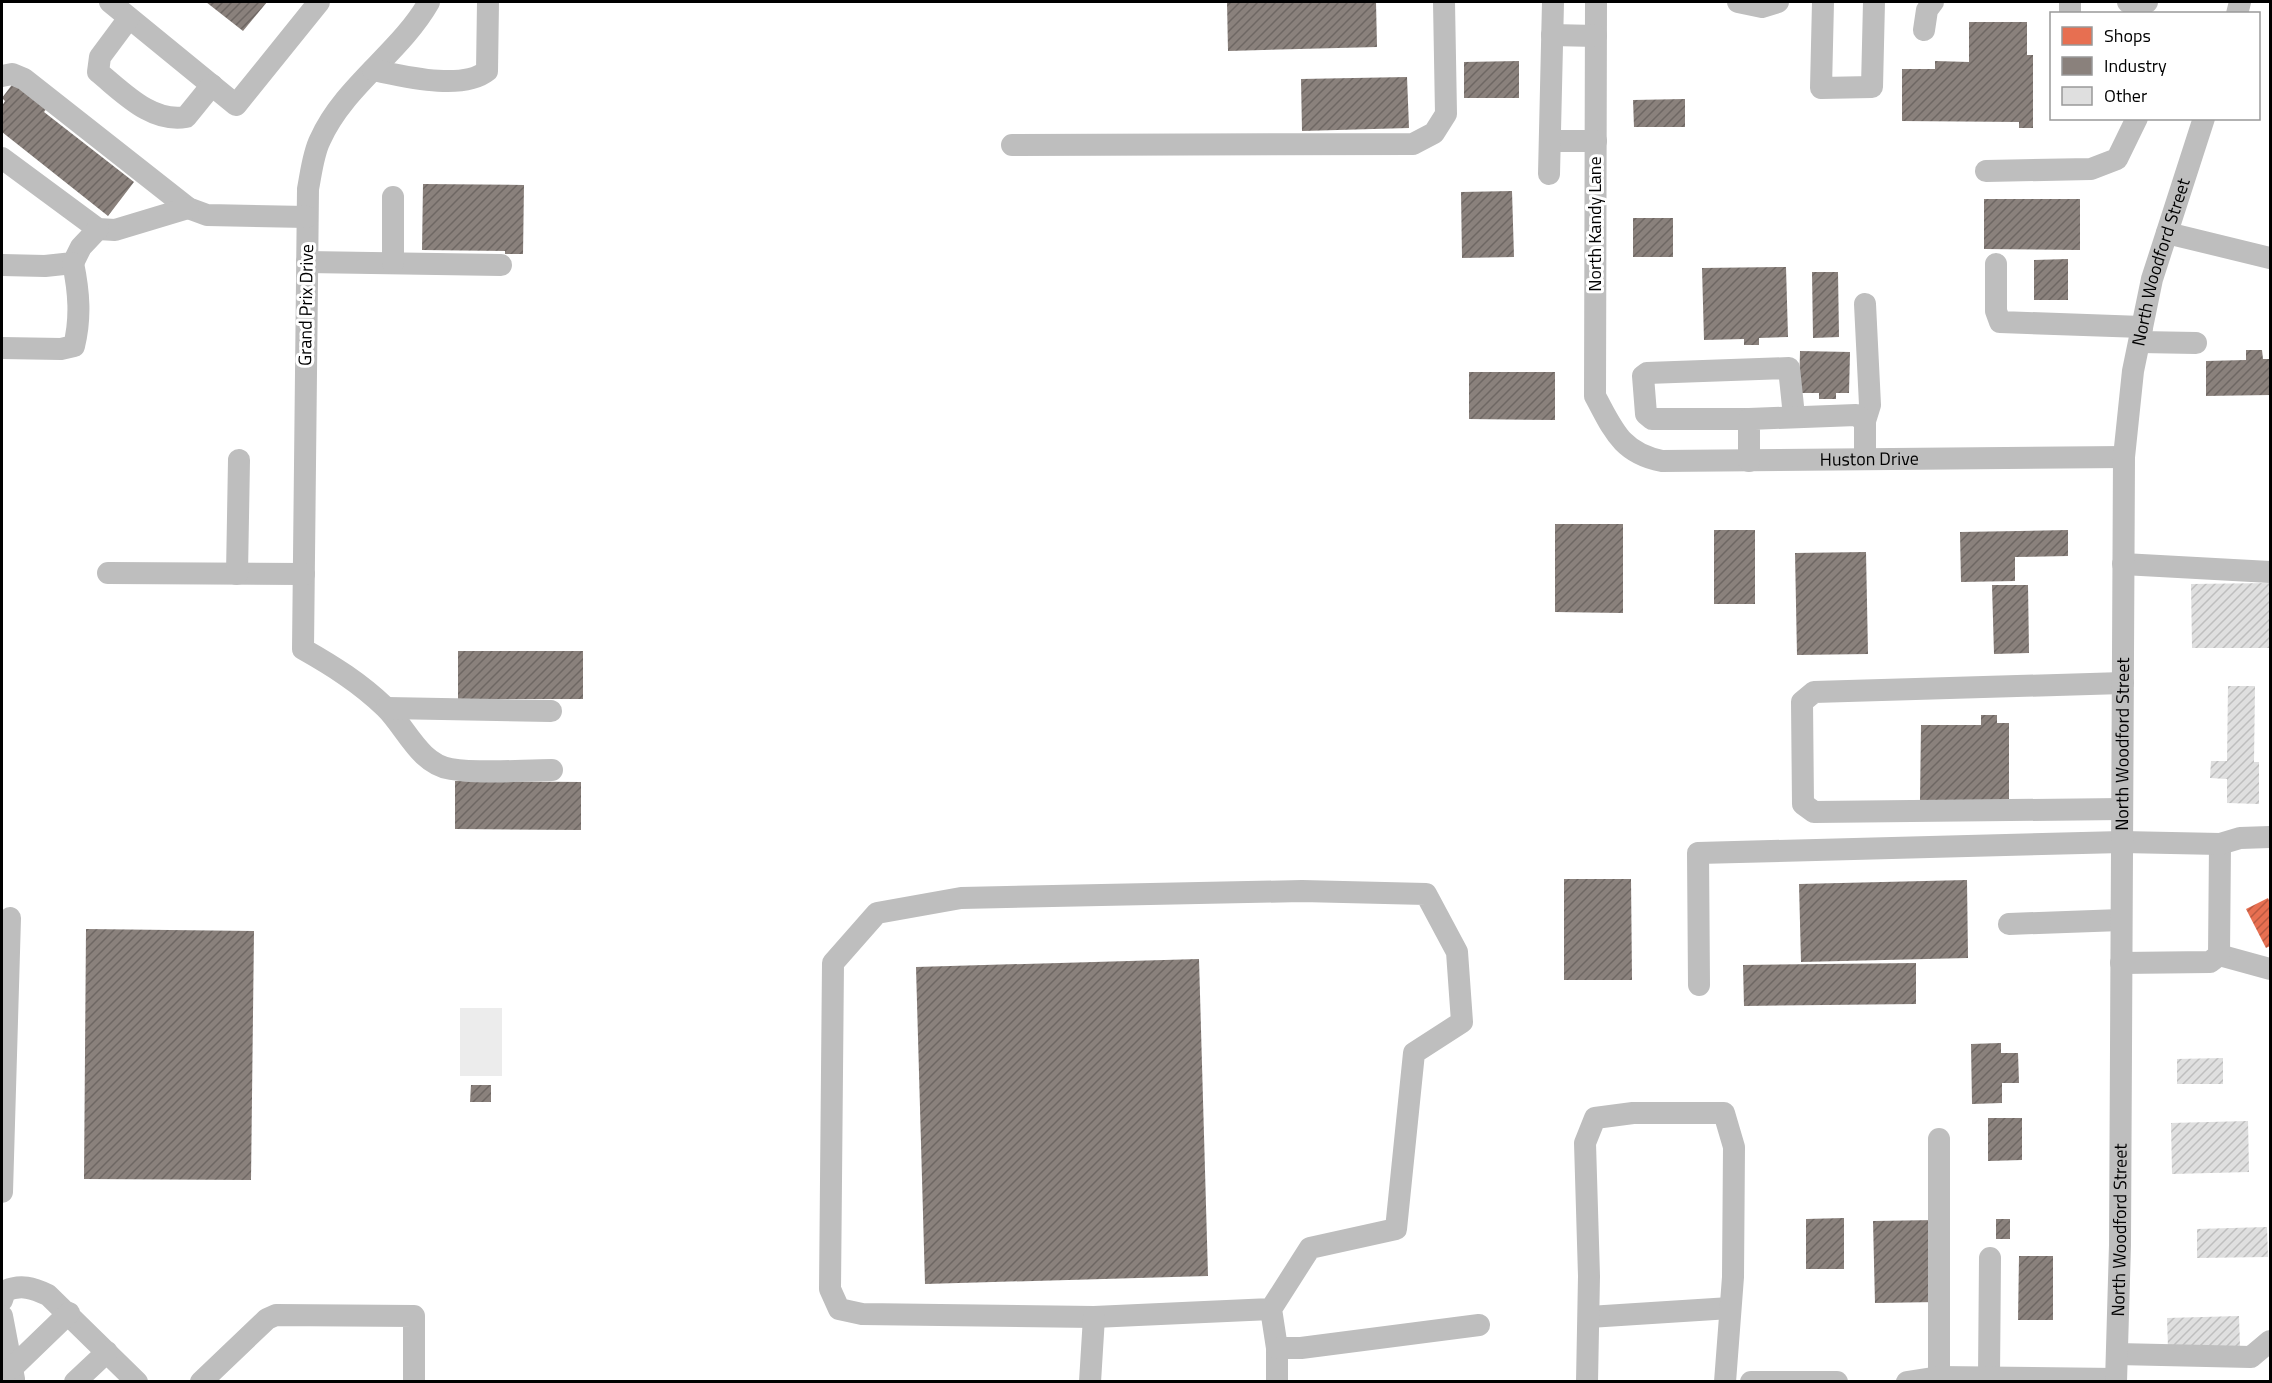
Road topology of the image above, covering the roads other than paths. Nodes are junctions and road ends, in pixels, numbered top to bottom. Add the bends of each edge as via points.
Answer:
1 (110, 2) edge
2 (319, 2) edge
3 (429, 2) edge
4 (488, 2) edge
5 (1444, 2) edge
6 (1553, 2) edge
7 (1596, 2) edge
8 (1738, 2) edge
9 (1778, 2) edge
10 (1823, 2) edge
11 (1874, 2) edge
12 (1933, 2) edge
13 (129, 18) junction
14 (1924, 30) dead end
15 (1552, 35) junction
16 (1596, 36) junction
17 (373, 70) junction
18 (2, 76) edge
19 (212, 85) junction
20 (2136, 120) edge
21 (2198, 121) edge
22 (1550, 141) junction
23 (1596, 141) junction
24 (1012, 145) dead end
25 (2, 158) edge
26 (1986, 171) dead end
27 (1549, 174) dead end
28 (393, 197) dead end
29 (188, 208) junction
30 (307, 217) junction
31 (98, 229) junction
32 (2167, 232) junction
33 (2271, 258) edge
34 (307, 262) junction
35 (73, 263) junction
36 (393, 263) junction
37 (1996, 264) dead end
38 (2, 265) edge
39 (501, 265) dead end
40 (1865, 304) dead end
41 (2141, 335) junction
42 (2196, 343) dead end
43 (2, 348) edge
44 (1794, 416) junction
45 (1749, 419) junction
46 (1865, 421) junction
47 (1619, 440) joint
48 (2124, 457) junction
49 (1865, 459) junction
50 (239, 460) dead end
51 (1749, 461) junction
52 (2123, 564) junction
53 (2271, 572) edge
54 (108, 573) dead end
55 (237, 574) junction
56 (304, 574) junction
57 (2123, 683) junction
58 (387, 708) junction
59 (551, 711) dead end
60 (552, 770) dead end
61 (2122, 809) junction
62 (2271, 837) edge
63 (2122, 842) junction
64 (2220, 844) junction
65 (10, 918) dead end
66 (2121, 920) junction
67 (2009, 924) dead end
68 (2219, 955) junction
69 (2121, 963) junction
70 (2271, 969) edge
71 (1699, 985) dead end
72 (1939, 1139) dead end
73 (2, 1192) edge
74 (1990, 1258) dead end
75 (3, 1289) edge
76 (1730, 1308) junction
77 (1271, 1310) junction
78 (69, 1313) junction
79 (2, 1316) edge
80 (1094, 1317) junction
81 (1589, 1317) junction
82 (1479, 1325) dead end
83 (2271, 1341) edge
84 (1277, 1348) junction
85 (107, 1352) junction
86 (2116, 1354) junction
87 (13, 1375) edge
88 (1940, 1377) junction
89 (1989, 1377) junction
90 (2116, 1380) edge
91 (1761, 1381) edge
92 (75, 1382) edge
93 (137, 1382) edge
94 (201, 1382) edge
95 (414, 1382) edge
96 (1090, 1382) edge
97 (1276, 1382) edge
98 (1587, 1382) edge
99 (1725, 1382) edge
100 (1837, 1382) edge
101 (1907, 1382) edge

1 - 13 street
2 - 19 street via 236,105
3 - 17 street, Grand Prix Drive via 419,19
4 - 17 street via 488,71 479,78 414,79
5 - 24 street via 1446,114 1434,133 1413,144
6 - 15 street
7 - 16 street, North Kandy Lane
8 - 9 street via 1762,7
10 - 11 street via 1821,87 1872,87
12 - 14 street via 1927,10
13 - 19 street
13 - 19 street via 100,57 98,72 141,107 170,120 186,117
15 - 16 street
15 - 22 street
16 - 23 street, North Kandy Lane
17 - 30 street, Grand Prix Drive via 341,106 319,141 308,189
18 - 29 street via 12,74 24,79
20 - 26 street via 2117,159 2091,169
21 - 32 street, North Woodford Street
22 - 23 street
22 - 27 street
23 - 47 street, North Kandy Lane via 1595,396
25 - 31 street
28 - 36 street
29 - 30 street via 207,215
29 - 31 street via 115,230
30 - 34 street, Grand Prix Drive
31 - 35 street via 81,247
32 - 33 street
32 - 41 street, North Woodford Street via 2152,279
34 - 36 street
34 - 56 street, Grand Prix Drive
35 - 38 street
35 - 43 street via 79,292 75,346
36 - 39 street
37 - 41 street via 1996,311 2000,321
40 - 46 street via 1870,405
41 - 42 street
41 - 48 street, North Woodford Street
44 - 45 street
44 - 45 street via 1789,368 1643,376 1646,414 1652,418
44 - 46 street via 1856,415
45 - 51 street
46 - 49 street
47 - 51 street, Huston Drive via 1646,458 1662,461
48 - 49 street, Huston Drive
48 - 52 street, North Woodford Street
49 - 51 street, Huston Drive
50 - 55 street
52 - 53 street
52 - 57 street, North Woodford Street
54 - 55 street
55 - 56 street
56 - 58 street, Grand Prix Drive via 303,649 342,671
57 - 61 street, North Woodford Street
57 - 61 street via 1814,692 1802,702 1803,804 1814,812
58 - 59 street
58 - 60 street via 411,741 433,761 450,769
61 - 63 street, North Woodford Street
62 - 64 street via 2240,838
63 - 64 street
63 - 66 street, North Woodford Street
63 - 71 street via 1698,853
64 - 68 street
65 - 73 street
66 - 67 street
66 - 69 street, North Woodford Street
68 - 69 street via 2210,962
68 - 70 street
69 - 86 street, North Woodford Street
72 - 88 street
74 - 89 street
75 - 78 street via 32,1288 48,1295
76 - 81 street
76 - 81 street via 1734,1147 1724,1113 1633,1113 1595,1118 1585,1143
76 - 99 street
77 - 80 street
77 - 80 street via 1310,1248 1396,1229 1414,1053 1462,1022 1457,952 1426,894 1302,891 961,898 877,914 834,963 830,1289 839,1310 862,1314
77 - 84 street
78 - 85 street
78 - 87 street
79 - 87 street
80 - 96 street
81 - 98 street
82 - 84 street
83 - 86 street via 2251,1357
84 - 97 street
85 - 92 street
85 - 93 street
86 - 90 street, North Woodford Street
88 - 89 street
88 - 101 street
89 - 90 street
91 - 100 street
94 - 95 street via 267,1319 292,1314 414,1316

